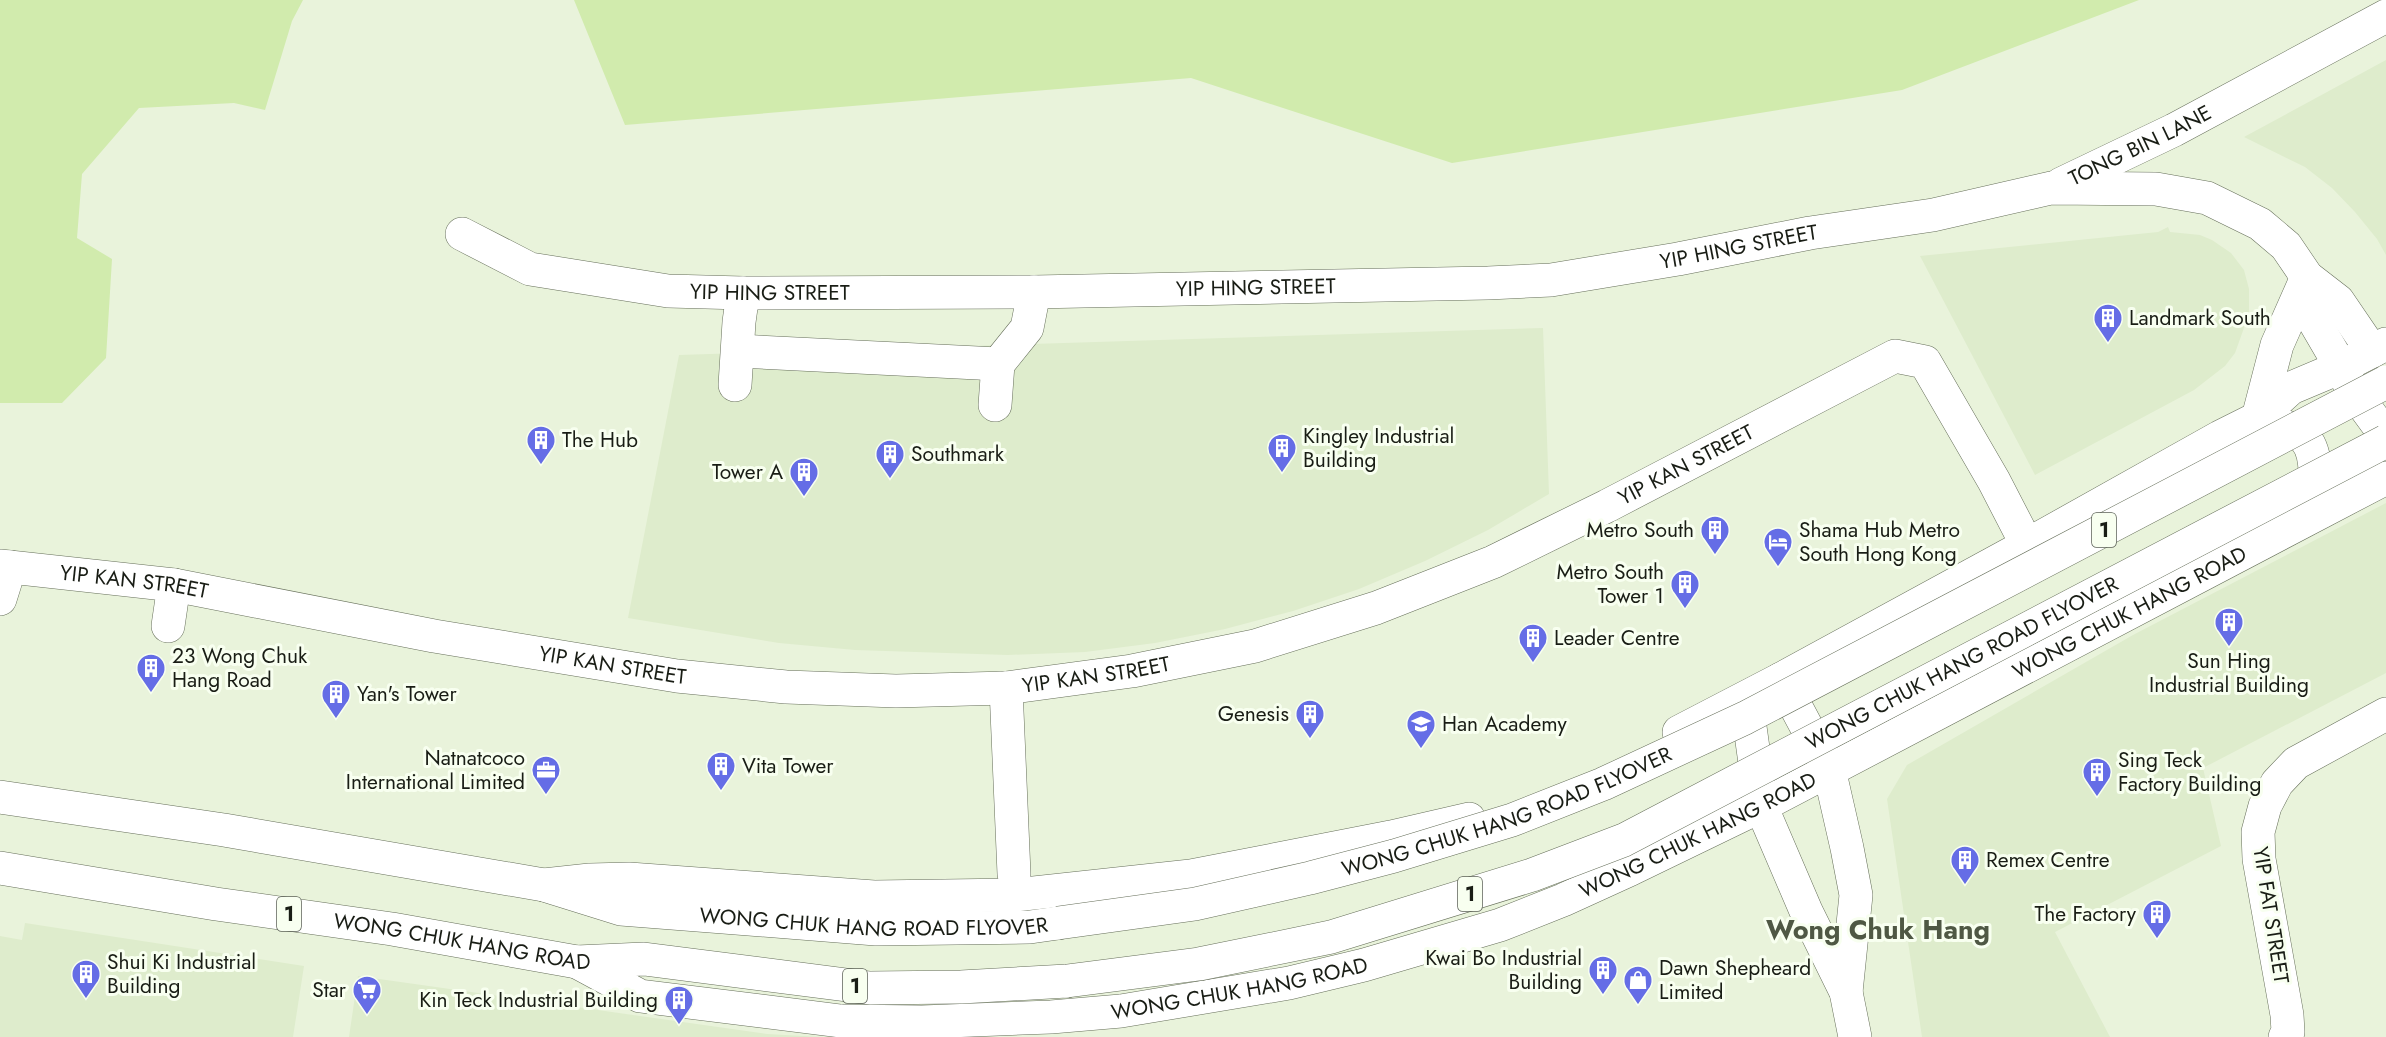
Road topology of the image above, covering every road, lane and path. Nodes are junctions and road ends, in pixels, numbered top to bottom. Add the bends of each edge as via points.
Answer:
1 (2386, 16) edge
2 (2051, 188) junction
3 (462, 234) dead end
4 (2307, 277) junction
5 (1034, 292) junction
6 (743, 293) junction
7 (2379, 348) edge
8 (738, 351) junction
9 (998, 364) junction
10 (2341, 368) junction
11 (2386, 382) edge
12 (735, 385) dead end
13 (995, 405) dead end
14 (2258, 418) junction
15 (2386, 439) edge
16 (2386, 478) edge
17 (2311, 516) junction
18 (2027, 545) junction
19 (5, 566) edge
20 (174, 585) junction
21 (0, 599) edge
22 (168, 626) dead end
23 (1781, 679) junction
24 (1006, 688) junction
25 (1746, 698) junction
26 (2386, 714) edge
27 (1829, 769) junction
28 (0, 797) edge
29 (1761, 806) junction
30 (0, 868) edge
31 (1014, 873) dead end
32 (544, 885) junction
33 (577, 962) junction
34 (1846, 992) junction
35 (1855, 1037) edge
36 (2286, 1037) edge

1 - 2 main road, TONG BIN LANE via 2174,130
2 - 4 main road, TONG BIN LANE via 2156,189 2207,198 2260,224 2286,246
2 - 5 main road, YIP HING STREET via 1933,215 1551,280
3 - 6 main road, YIP HING STREET via 530,269 668,291
4 - 7 main road, TONG BIN LANE via 2338,301
4 - 10 main road, TONG BIN LANE via 2313,319
4 - 14 main road via 2277,345
5 - 6 main road, YIP HING STREET
5 - 9 main road via 1027,328
6 - 8 main road
7 - 10 main road
8 - 9 main road
8 - 12 main road
9 - 13 main road
10 - 14 main road via 2291,388
10 - 15 main road, TONG BIN LANE
11 - 32 main road, WONG CHUK HANG ROAD FLYOVER / 1, bridge via 1745,718 1603,784 1512,820 1394,856 1195,904 1030,927 876,929 621,909
14 - 17 main road via 2288,426 2307,440 2316,487
14 - 18 main road
15 - 33 main road, WONG CHUK HANG ROAD FLYOVER / 1, bridge via 1624,840 1532,875 1330,937 1199,964 1066,981 961,987 870,988 644,959
16 - 17 main road, WONG CHUK HANG ROAD
17 - 27 main road, WONG CHUK HANG ROAD
18 - 23 main road
18 - 24 main road, YIP KAN STREET via 1925,362 1895,356 1493,562 1376,608 1255,645 1131,671
19 - 20 main road, YIP KAN STREET
19 - 21 main road
20 - 22 main road
20 - 24 main road, YIP KAN STREET via 434,636 676,676 896,691
23 - 25 main road
23 - 27 main road
24 - 31 main road
25 - 29 main road
25 - 32 main road via 1585,780 1514,809 1191,876 1014,895 954,896 874,897 629,879
26 - 36 main road, YIP FAT STREET via 2296,763 2277,783 2265,806 2258,832 2259,859 2287,1015
27 - 29 main road, WONG CHUK HANG ROAD
27 - 34 main road via 1856,895
28 - 32 main road, 1 via 224,830
29 - 33 main road, WONG CHUK HANG ROAD via 1563,900 1489,928 1384,960 1289,983 1121,1011 922,1022 841,1021 640,996
29 - 34 main road
30 - 33 main road, WONG CHUK HANG ROAD / 1 via 392,928
34 - 35 main road

